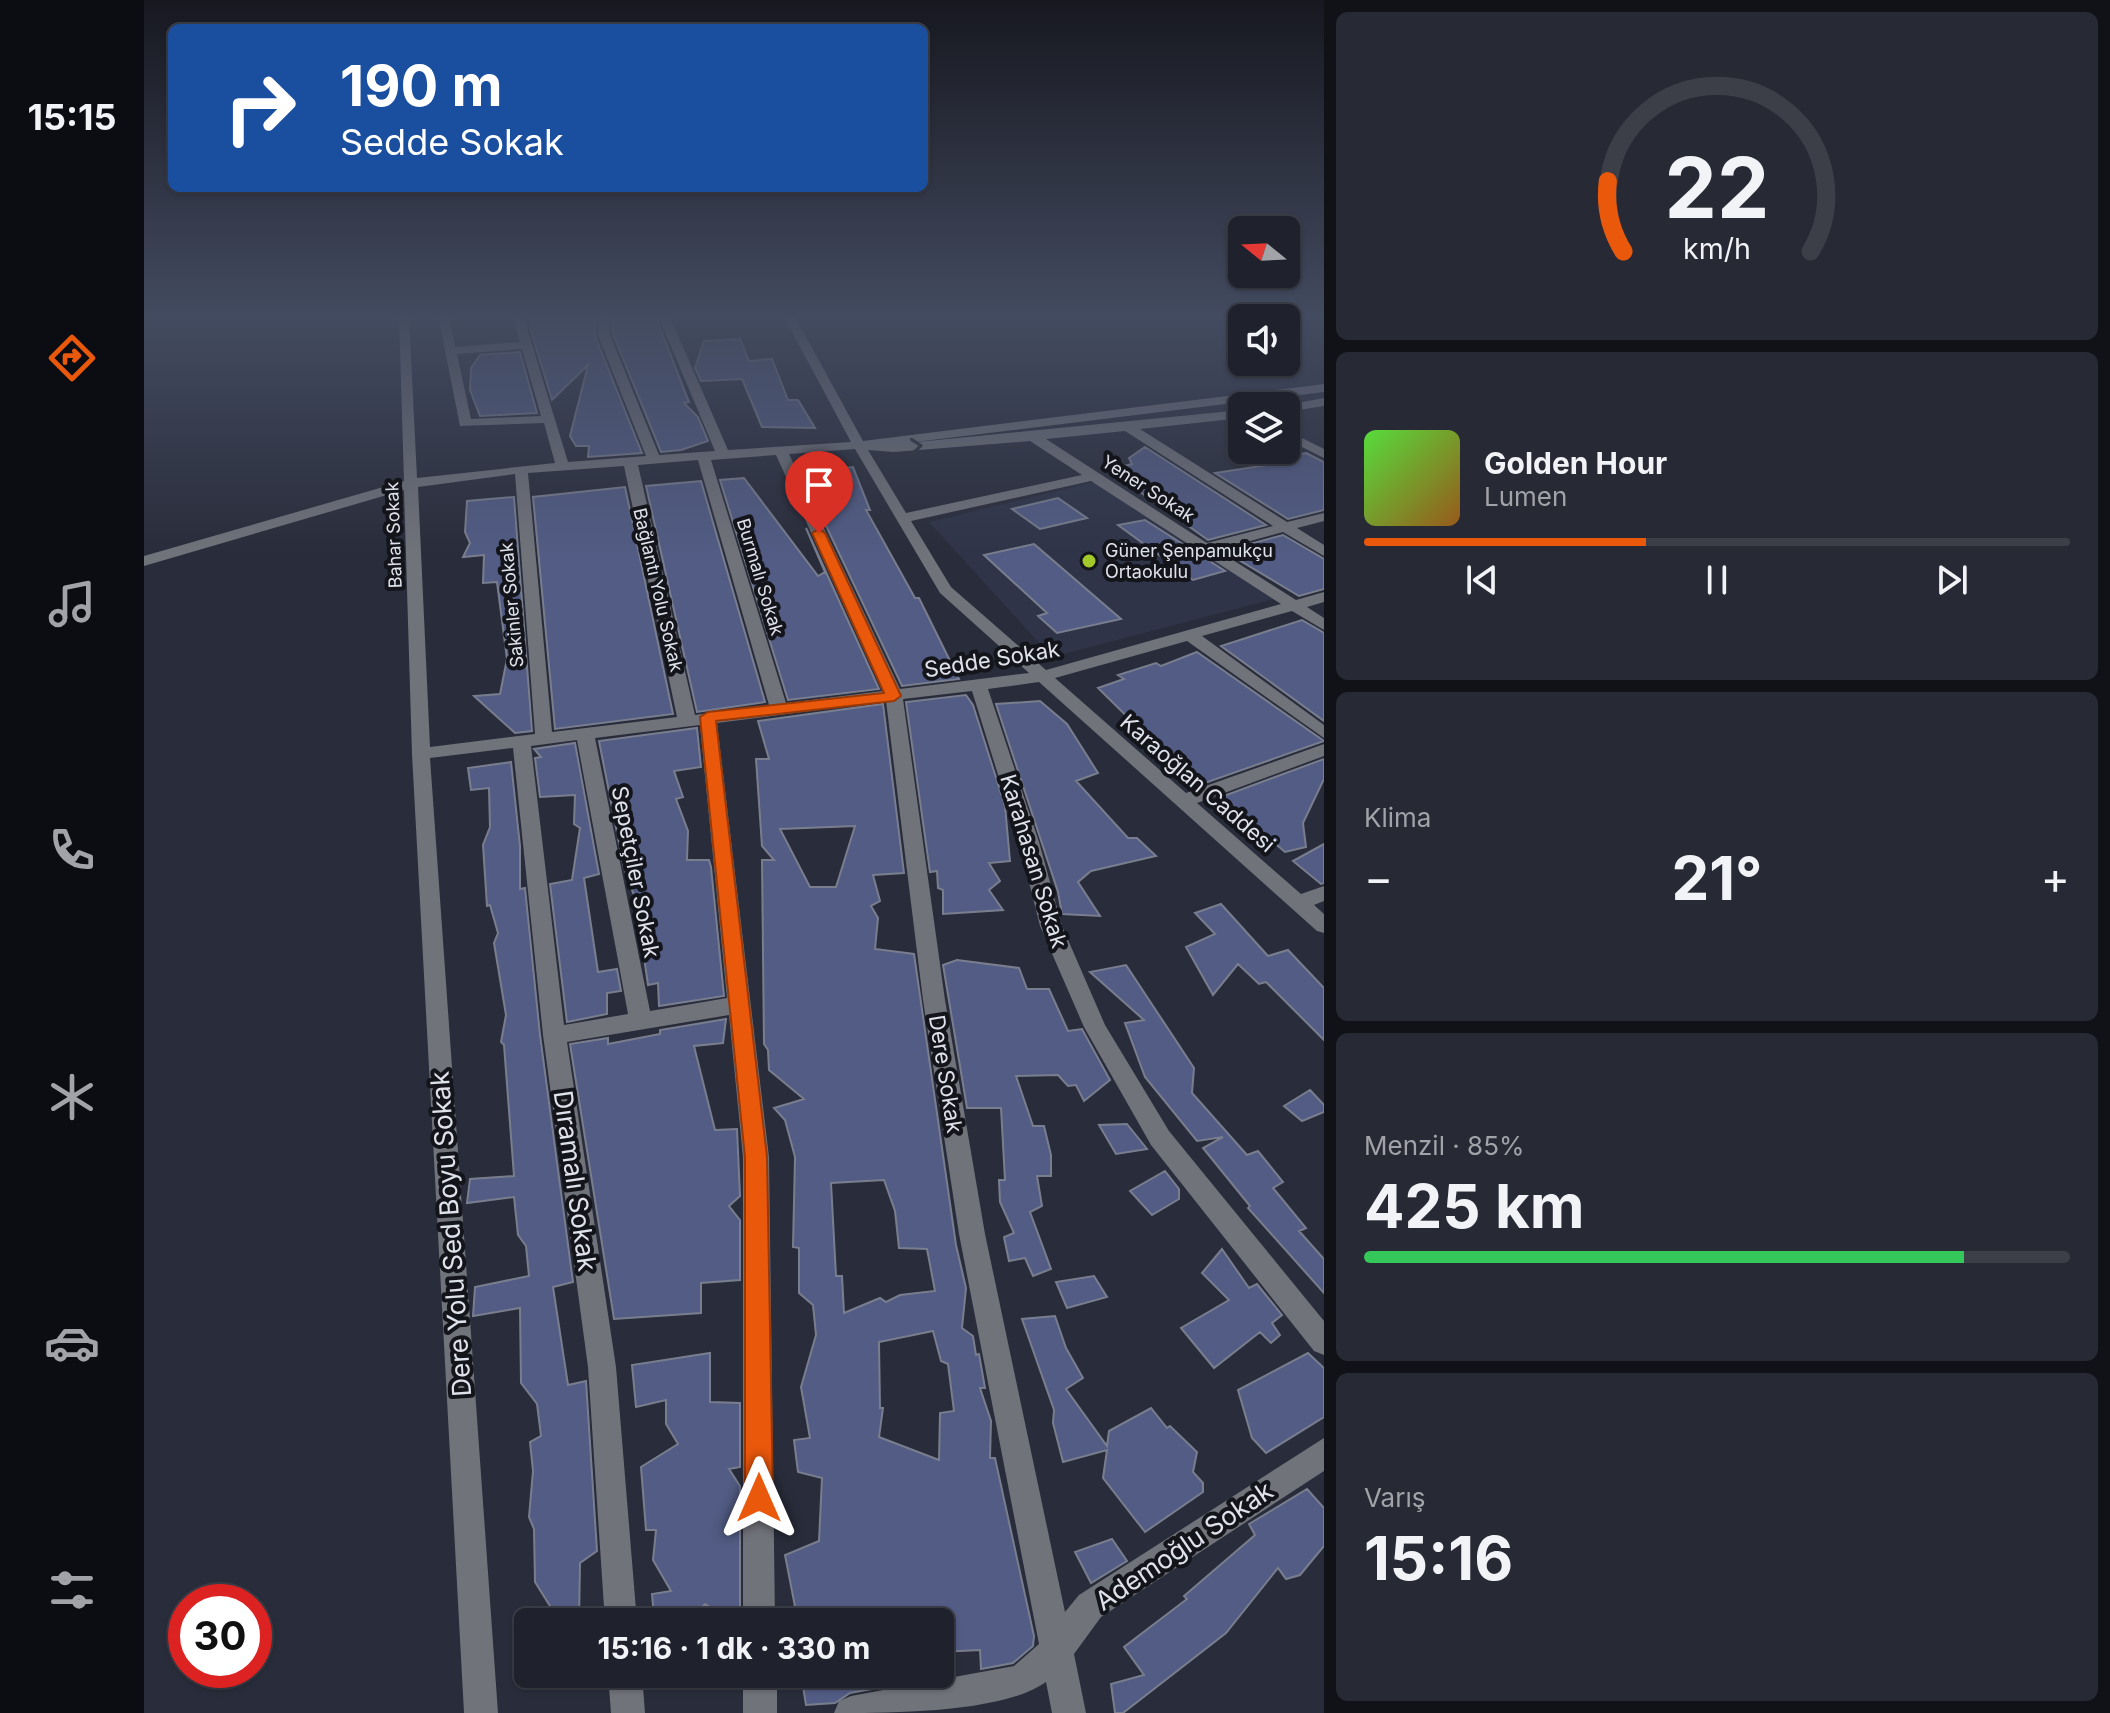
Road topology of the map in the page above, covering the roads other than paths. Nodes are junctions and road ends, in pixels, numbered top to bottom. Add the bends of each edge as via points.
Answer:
1 (408, 395) edge
2 (460, 395) edge
3 (542, 395) edge
4 (628, 395) edge
5 (697, 395) edge
6 (832, 395) edge
7 (1267, 395) edge
8 (1324, 402) edge
9 (1300, 406) edge
10 (1228, 416) edge
11 (549, 419) junction
12 (1128, 427) junction
13 (1033, 437) junction
14 (1300, 441) edge
15 (859, 445) junction
16 (781, 451) junction
17 (1324, 454) edge
18 (723, 455) junction
19 (703, 456) junction
20 (654, 459) junction
21 (630, 461) junction
22 (563, 466) junction
23 (521, 469) junction
24 (1094, 476) junction
25 (413, 483) junction
26 (1324, 517) edge
27 (903, 518) junction
28 (1286, 527) junction
29 (1206, 548) junction
30 (1324, 552) edge
31 (144, 561) edge
32 (1324, 597) edge
33 (1293, 606) junction
34 (1324, 625) edge
35 (1190, 635) junction
36 (1041, 677) junction
37 (979, 686) junction
38 (894, 696) junction
39 (779, 710) junction
40 (697, 718) junction
41 (585, 733) junction
42 (1324, 733) edge
43 (532, 740) junction
44 (1324, 750) edge
45 (421, 754) junction
46 (1183, 801) junction
47 (1324, 893) edge
48 (1299, 903) junction
49 (1324, 926) edge
50 (738, 1005) junction
51 (641, 1021) junction
52 (554, 1035) junction
53 (1324, 1342) edge
54 (1324, 1453) edge
55 (620, 1608) edge
56 (759, 1608) edge
57 (1055, 1652) junction
58 (626, 1688) edge
59 (760, 1688) edge
60 (481, 1713) edge
61 (628, 1713) edge
62 (760, 1713) edge
63 (851, 1713) edge
64 (1069, 1713) edge

1 - 25 street, Bahar Sokak
2 - 11 street via 465,423
3 - 11 street
4 - 20 street
5 - 18 street
6 - 15 street
7 - 15 street
8 - 9 street
10 - 12 street
11 - 22 street
12 - 13 street
12 - 28 street
15 -> 13 street via 894,448
13 - 24 street, Yener Sokak
14 - 17 street
15 - 16 street
15 - 27 street
16 - 18 street
16 - 38 street, Dere Sokak
18 - 19 street
19 - 20 street
19 - 39 street, Burmalı Sokak
20 - 21 street
21 - 22 street
21 - 40 street, Bağlantı Yolu Sokak
22 - 23 street
23 - 25 street
23 - 43 street, Sakinler Sokak
24 - 27 street
24 - 29 street, Yener Sokak
25 - 31 street
25 - 45 street, Bahar Sokak
26 - 28 street
27 - 36 street via 945,590
28 - 29 street
28 - 30 street
29 - 33 street, Yener Sokak
32 - 33 street, Sedde Sokak
33 - 34 street, Yener Sokak
33 - 35 street, Sedde Sokak
35 - 36 street, Sedde Sokak
35 - 42 street
36 - 37 street, Sedde Sokak
36 - 46 street, Karaoğlan Caddesi
37 - 38 street, Sedde Sokak
37 - 53 street, Karahasan Sokak via 1051,926 1095,1027 1160,1138
38 - 39 street, Sedde Sokak
38 - 57 street, Dere Sokak via 934,1000 972,1234
39 - 40 street, Sedde Sokak
40 - 41 street, Sedde Sokak
40 - 50 street, Bağlantı Yolu Sokak
41 - 43 street, Sedde Sokak
41 - 51 street, Sepetçiler Sokak
43 - 45 street, Sedde Sokak
43 - 52 street, Dıramalı Sokak
44 - 46 street
45 - 60 street, Dere Yolu Sed Boyu Sokak
46 - 48 street, Karaoğlan Caddesi
47 - 48 street
48 - 49 street, Karaoğlan Caddesi
50 - 51 street
50 - 56 street, Bağlantı Yolu Sokak via 756,1157
51 - 52 street
52 - 55 street, Dıramalı Sokak via 602,1367
54 - 57 street, Ademoğlu Sokak via 1090,1606
57 - 63 street, Ademoğlu Sokak via 1022,1681
57 - 64 street, Dere Sokak
58 - 61 street
59 - 62 street

